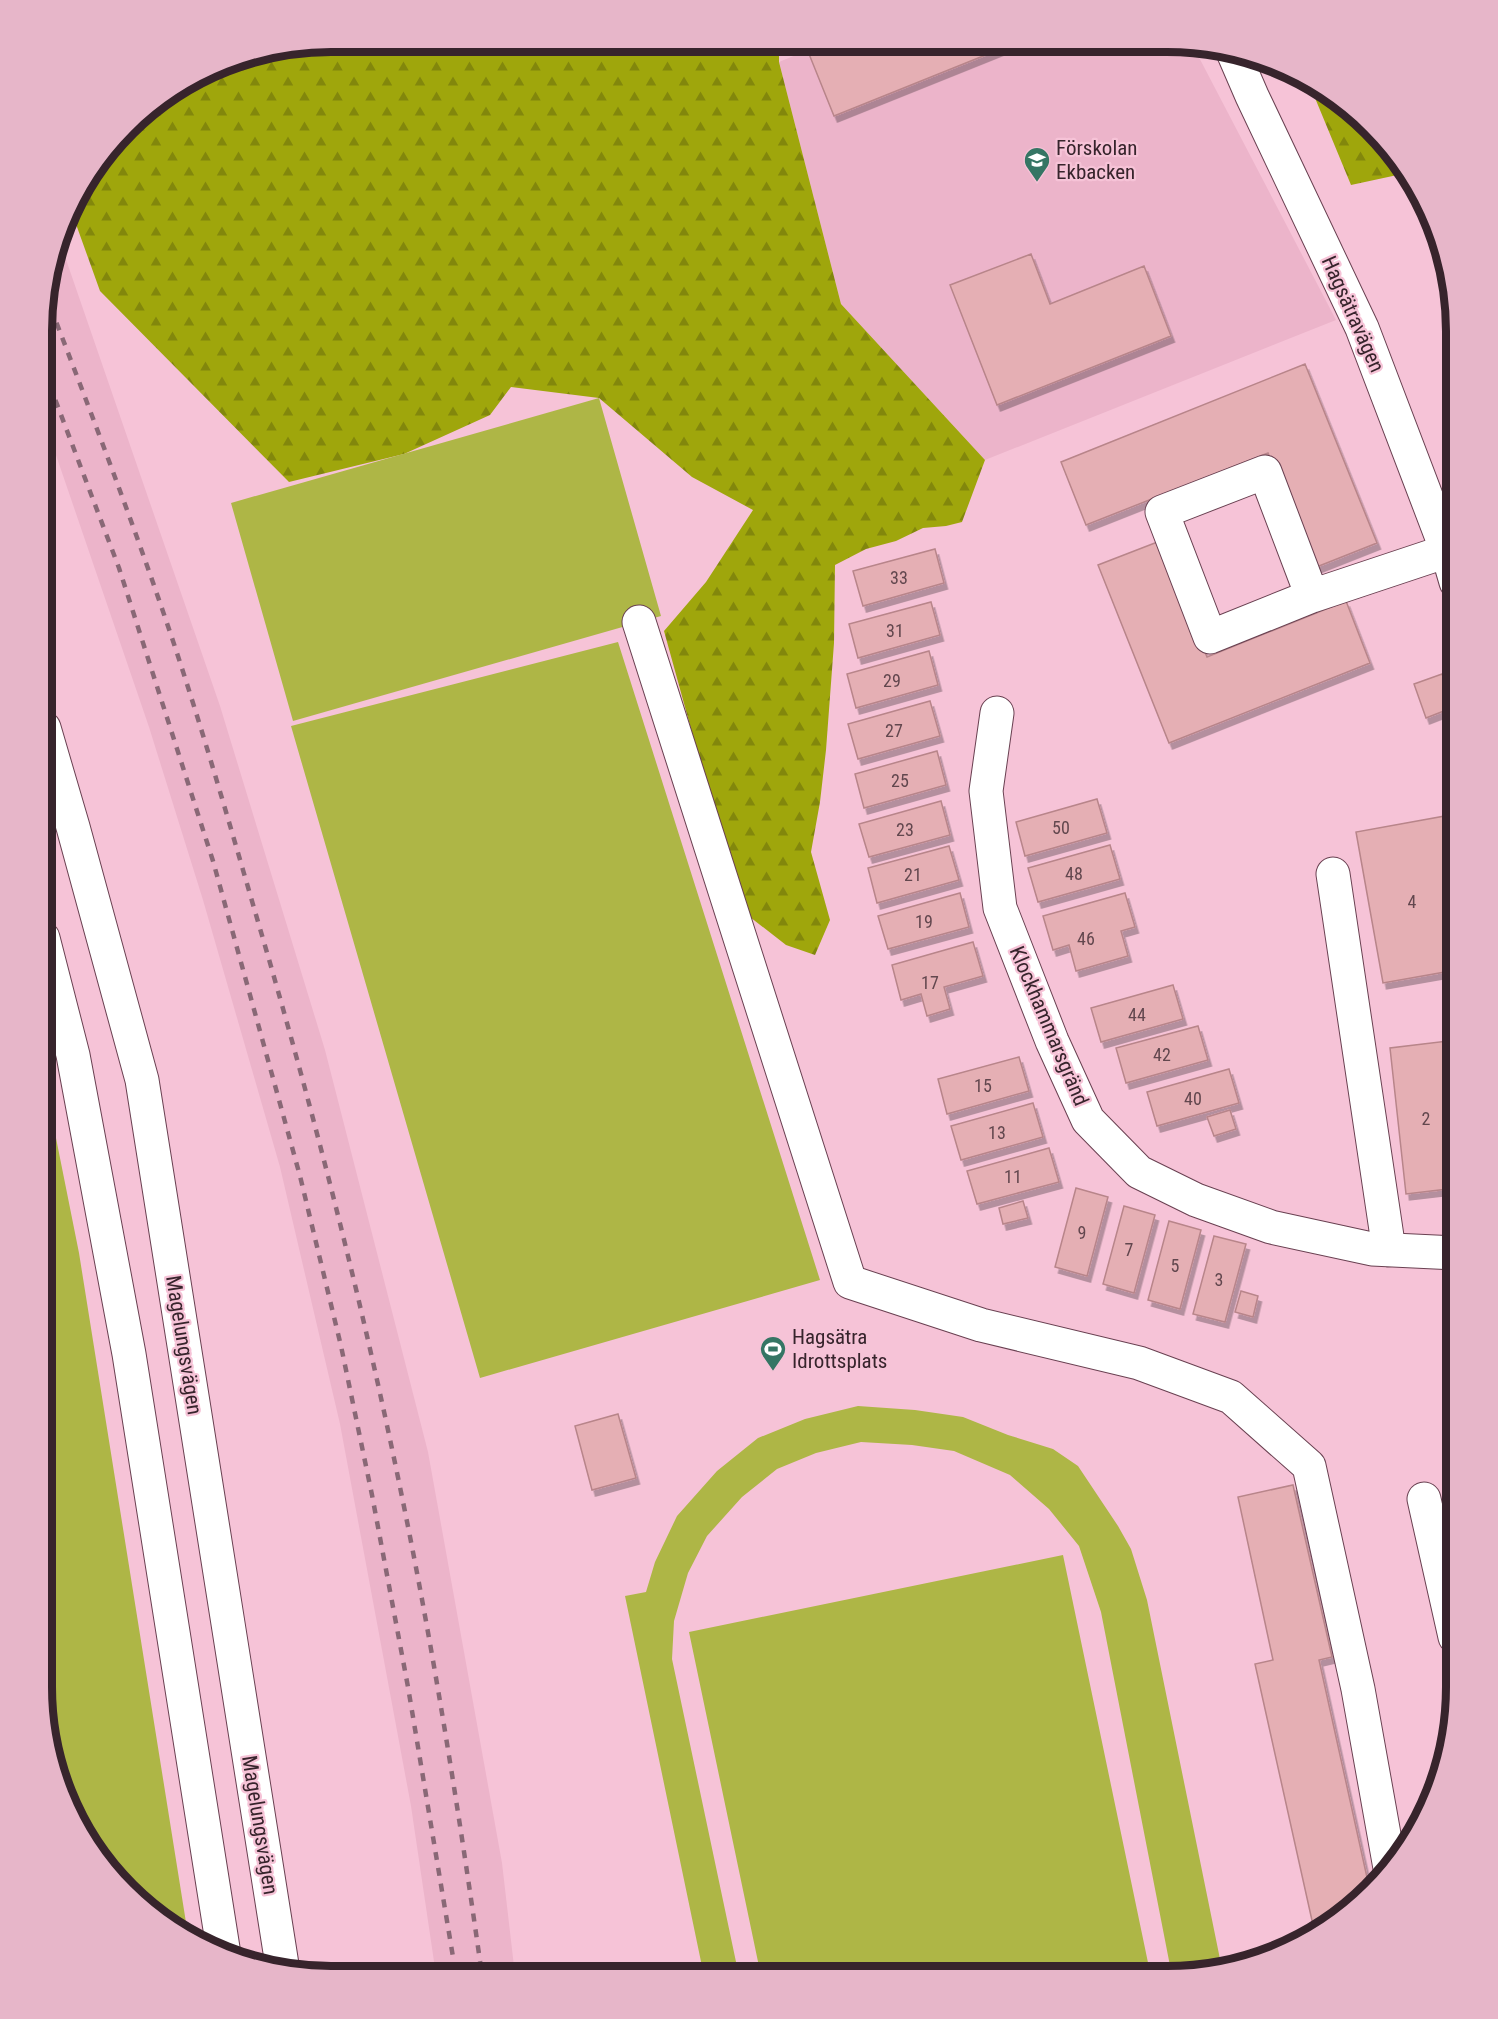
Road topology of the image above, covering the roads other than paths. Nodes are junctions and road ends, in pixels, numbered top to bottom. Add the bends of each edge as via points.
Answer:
1 (1237, 62) edge
2 (1446, 548) edge
3 (1446, 551) edge
4 (1312, 596) junction
5 (639, 622) dead end
6 (997, 713) dead end
7 (52, 755) edge
8 (1333, 873) dead end
9 (52, 973) edge
10 (1389, 1250) junction
11 (1446, 1253) edge
12 (1424, 1499) dead end
13 (1446, 1597) edge
14 (1388, 1858) edge
15 (223, 1945) edge
16 (282, 1962) edge

1 - 2 main road, Hagsätravägen via 1362,328
3 - 4 main road
4 - 4 main road via 1265,472 1162,512 1210,637
5 - 14 main road via 850,1282 981,1325 1140,1363 1231,1397 1309,1466 1358,1689
6 - 10 main road, Klockhammarsgränd via 986,791 1000,908 1088,1120 1139,1172 1196,1200 1271,1227
7 - 16 main road, Magelungsvägen via 142,1080
8 - 10 main road
9 - 15 main road via 73,1055 129,1354
10 - 11 main road, Klockhammarsgränd
12 - 13 main road

